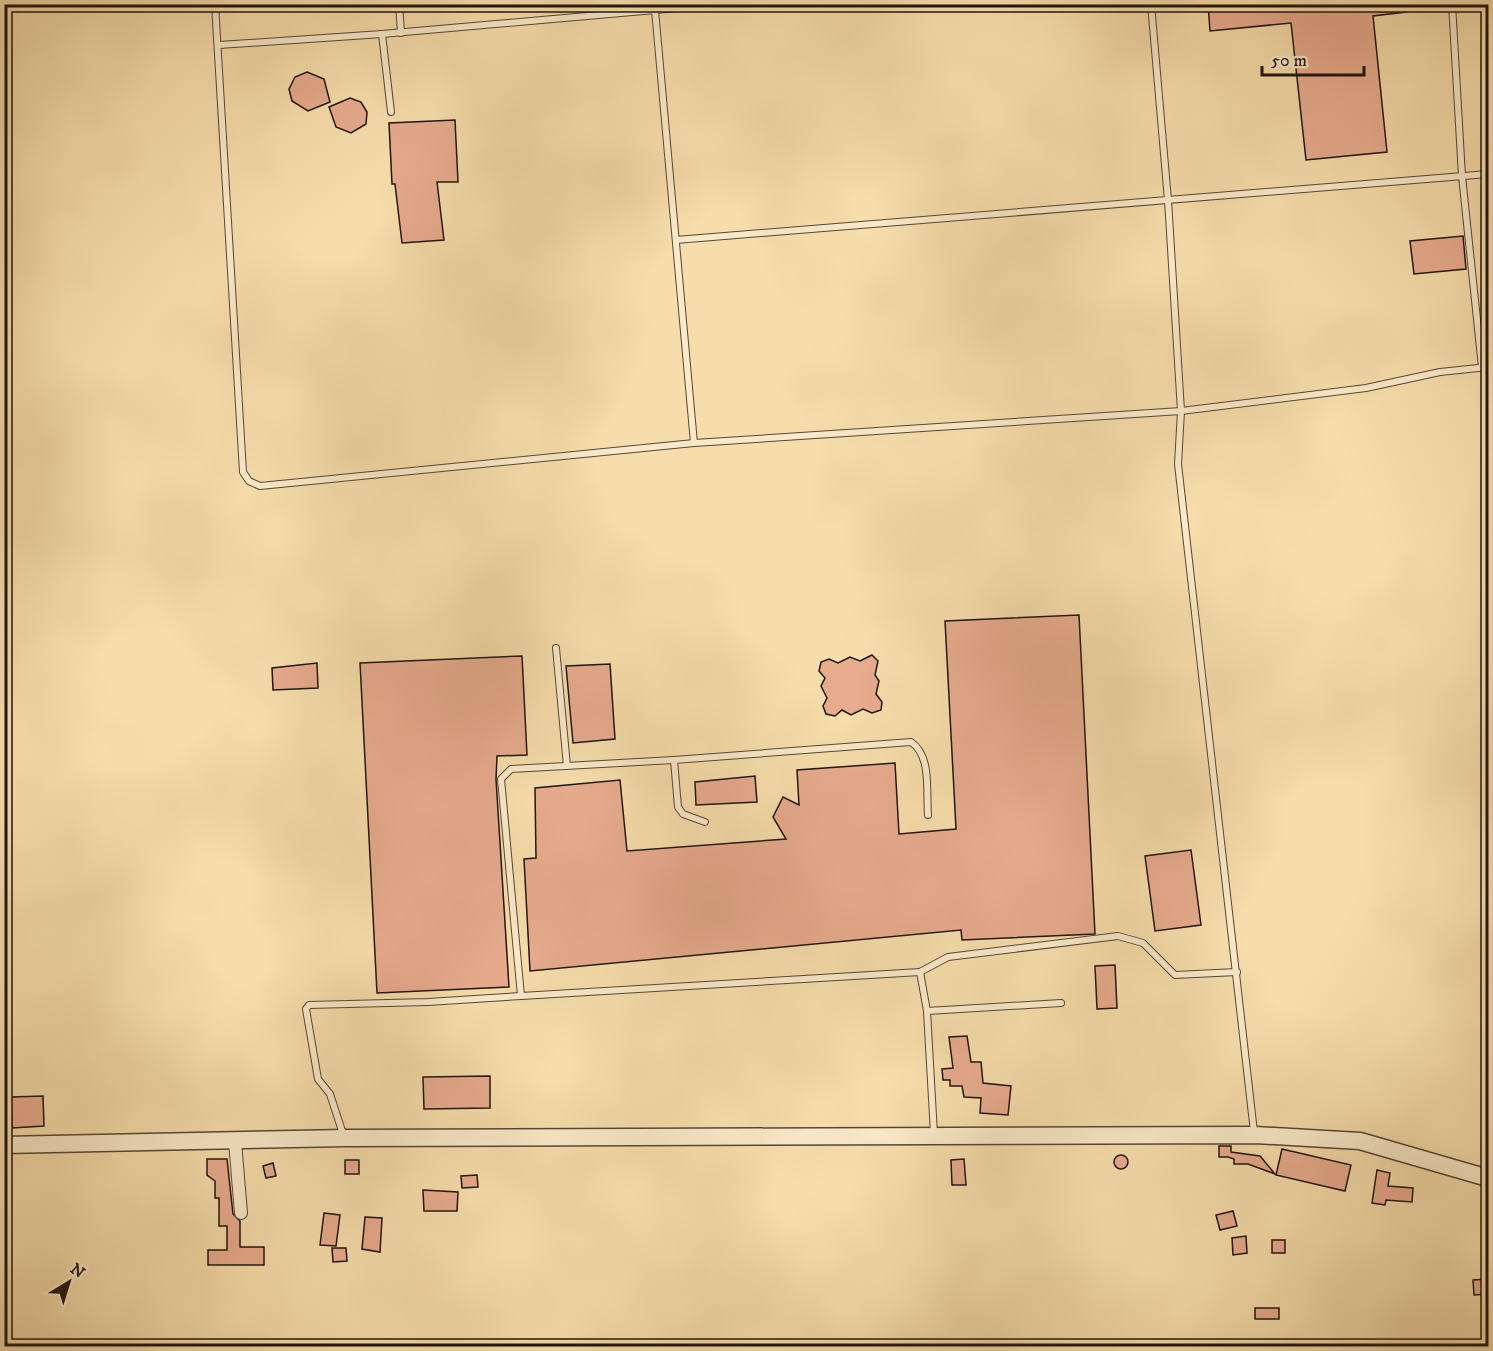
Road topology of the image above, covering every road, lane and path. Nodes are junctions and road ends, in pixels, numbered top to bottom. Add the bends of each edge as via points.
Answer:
1 (215, 4) edge
2 (399, 4) edge
3 (721, 4) edge
4 (1151, 4) edge
5 (1452, 4) edge
6 (655, 7) edge
7 (401, 33) junction
8 (382, 34) junction
9 (219, 45) junction
10 (391, 112) dead end
11 (1488, 174) edge
12 (1462, 176) junction
13 (1168, 200) junction
14 (676, 240) junction
15 (1485, 367) edge
16 (1181, 411) junction
17 (694, 443) junction
18 (556, 648) dead end
19 (674, 760) junction
20 (567, 766) junction
21 (928, 815) dead end
22 (705, 822) dead end
23 (920, 972) junction
24 (1238, 972) junction
25 (521, 996) junction
26 (1061, 1003) dead end
27 (927, 1011) junction
28 (1255, 1135) junction
29 (934, 1137) junction
30 (345, 1138) junction
31 (235, 1142) junction
32 (4, 1145) edge
33 (1488, 1178) edge
34 (241, 1213) dead end

1 - 9 lane
2 - 7 lane
3 - 6 lane
4 - 13 lane
5 - 12 lane
6 - 7 lane
6 - 14 lane
7 - 8 lane
8 - 9 lane
8 - 10 lane
9 - 17 lane via 243,472 249,481 260,486
11 - 12 lane
12 - 13 lane
12 - 15 lane
13 - 14 lane
13 - 16 lane
14 - 17 lane
15 - 16 lane via 1409,377 1366,388
16 - 17 lane
16 - 24 lane via 1178,464
18 - 20 lane
19 - 20 lane
19 - 21 lane via 911,742 919,747 924,758
19 - 22 lane via 678,807 682,814
20 - 25 lane via 511,769 501,778
23 - 24 lane via 948,957 1118,936 1143,943 1175,975
23 - 25 lane
23 - 27 lane
24 - 28 lane
25 - 30 lane via 309,1005 306,1009 318,1079 330,1094
26 - 27 lane
27 - 29 lane
28 - 29 street
28 - 33 street via 1360,1141
29 - 30 street
30 - 31 street
31 - 32 street
31 - 34 street

